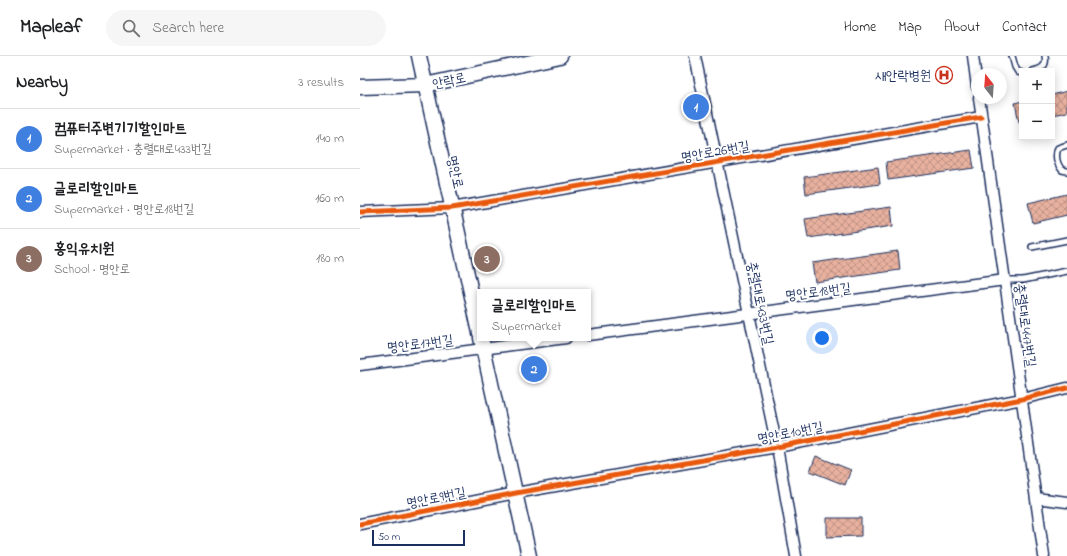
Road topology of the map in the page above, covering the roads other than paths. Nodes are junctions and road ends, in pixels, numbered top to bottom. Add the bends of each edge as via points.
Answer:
1 (419, 56) edge
2 (560, 56) edge
3 (695, 56) edge
4 (973, 56) edge
5 (1012, 56) edge
6 (1045, 56) edge
7 (975, 68) edge
8 (1042, 68) edge
9 (1019, 72) edge
10 (425, 85) junction
11 (360, 86) edge
12 (980, 104) edge
13 (981, 117) junction
14 (1067, 145) edge
15 (718, 162) junction
16 (1067, 170) edge
17 (452, 208) junction
18 (360, 212) edge
19 (1067, 240) edge
20 (1032, 247) dead end
21 (1067, 271) edge
22 (1005, 280) junction
23 (749, 314) junction
24 (477, 320) edge
25 (591, 335) edge
26 (516, 341) edge
27 (482, 343) edge
28 (360, 365) edge
29 (1067, 388) edge
30 (1022, 398) junction
31 (777, 447) junction
32 (516, 493) junction
33 (1036, 498) junction
34 (1067, 502) edge
35 (360, 524) edge
36 (529, 556) edge
37 (796, 556) edge
38 (1044, 556) edge

1 - 10 main road, 명안로
2 - 10 main road, 안락로
3 - 15 street, 충렬대로433번길
4 - 7 street
5 - 9 lane
6 - 8 lane via 1046,61
10 - 11 main road, 안락로
10 - 17 main road, 명안로
12 - 13 street, 충렬대로447번길
13 - 15 street, 명안로26번길
13 - 22 street, 충렬대로447번길
14 - 16 lane via 1058,148 1056,154 1059,166 1062,170
15 - 17 street, 명안로26번길
15 - 23 street, 충렬대로433번길
17 - 18 street, 명안로26번길
17 - 24 main road, 명안로
19 - 20 lane
21 - 22 lane via 1023,280
22 - 23 street, 명안로18번길
22 - 30 street, 충렬대로447번길
23 - 25 street, 명안로18번길
23 - 31 street, 충렬대로433번길
26 - 27 street
27 - 28 street, 명안로17번길
27 - 32 main road
29 - 30 street, 명안로10번길
30 - 31 street, 명안로10번길
30 - 33 street, 충렬대로447번길
31 - 32 street, 명안로10번길
31 - 37 street, 충렬대로433번길
32 - 35 street, 명안로9번길
32 - 36 main road
33 - 34 street
33 - 38 street, 충렬대로447번길

